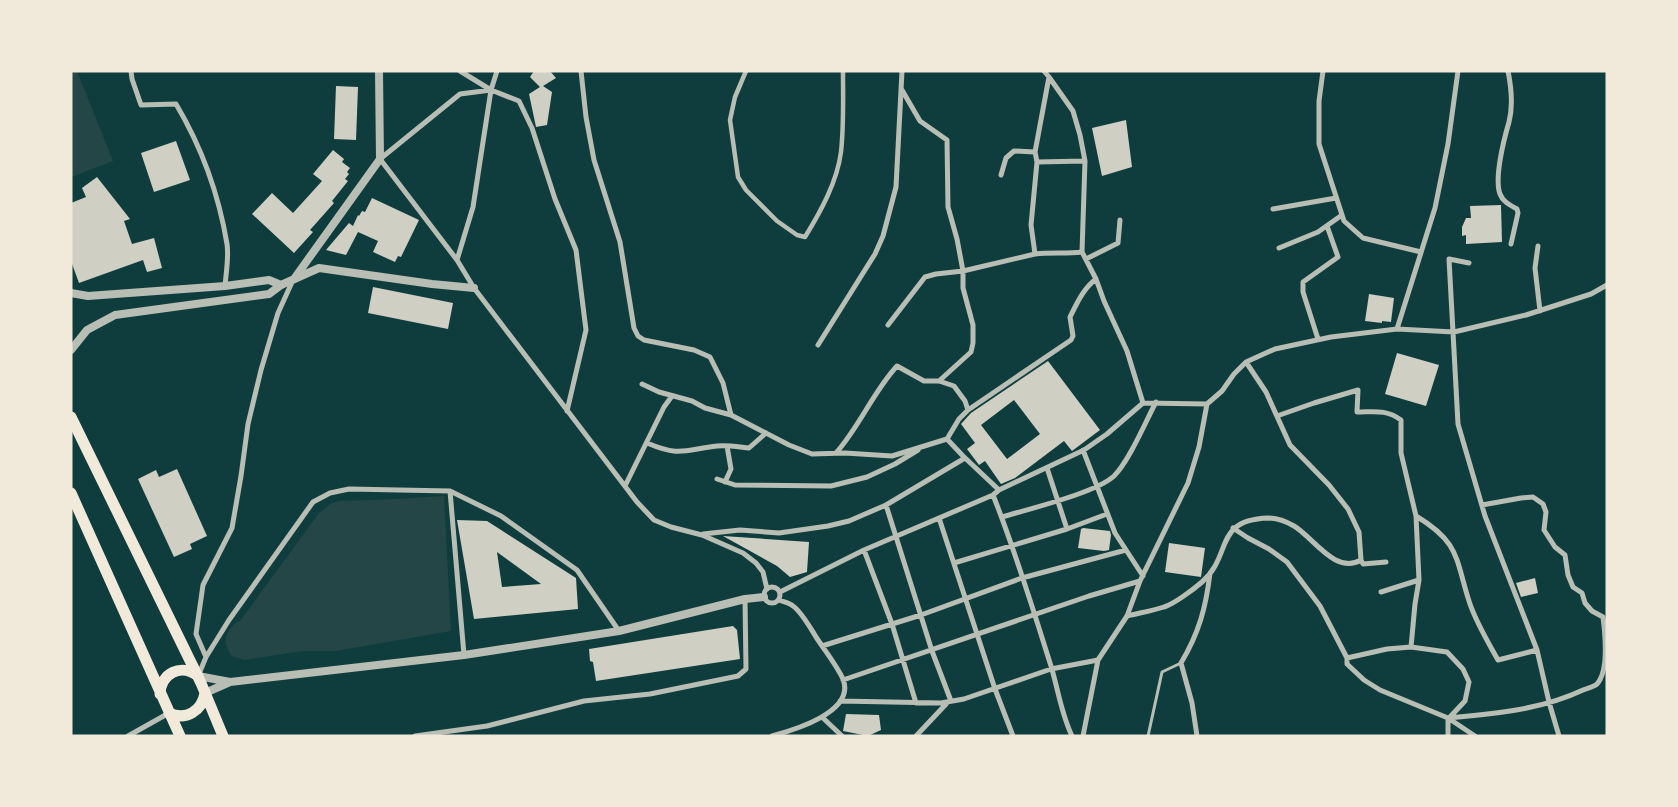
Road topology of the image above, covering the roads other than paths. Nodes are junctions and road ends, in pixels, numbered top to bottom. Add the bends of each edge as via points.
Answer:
1 (131, 71) edge
2 (379, 71) edge
3 (460, 71) edge
4 (497, 71) edge
5 (581, 71) edge
6 (746, 71) edge
7 (843, 71) edge
8 (902, 71) edge
9 (1044, 71) edge
10 (1323, 71) edge
11 (1458, 71) edge
12 (1508, 71) edge
13 (1049, 77) junction
14 (491, 90) junction
15 (902, 90) junction
16 (1035, 152) junction
17 (380, 160) junction
18 (1086, 161) junction
19 (1037, 162) junction
20 (1001, 175) dead end
21 (1336, 198) junction
22 (1273, 209) dead end
23 (1342, 215) junction
24 (1120, 220) dead end
25 (1327, 226) junction
26 (1511, 244) dead end
27 (1538, 246) dead end
28 (1279, 248) dead end
29 (1082, 252) junction
30 (1422, 252) junction
31 (1035, 254) junction
32 (1086, 259) junction
33 (457, 260) junction
34 (1469, 263) dead end
35 (963, 271) junction
36 (294, 279) junction
37 (1096, 279) junction
38 (281, 285) junction
39 (1607, 285) edge
40 (225, 286) junction
41 (474, 288) junction
42 (71, 293) edge
43 (1540, 311) junction
44 (888, 325) dead end
45 (1397, 329) junction
46 (1454, 332) junction
47 (1318, 339) junction
48 (818, 345) dead end
49 (71, 350) edge
50 (1246, 362) junction
51 (939, 381) junction
52 (642, 384) dead end
53 (672, 396) junction
54 (1156, 402) junction
55 (1143, 403) junction
56 (1207, 404) junction
57 (968, 410) junction
58 (567, 411) junction
59 (731, 415) junction
60 (1277, 416) junction
61 (71, 417) edge
62 (766, 433) junction
63 (947, 439) junction
64 (647, 443) junction
65 (727, 446) junction
66 (924, 446) junction
67 (1083, 450) junction
68 (836, 453) junction
69 (965, 458) junction
70 (1047, 468) junction
71 (718, 479) dead end
72 (725, 482) junction
73 (625, 486) junction
74 (1096, 486) junction
75 (999, 490) junction
76 (450, 491) junction
77 (71, 493) edge
78 (993, 495) junction
79 (1057, 500) junction
80 (886, 506) junction
81 (1482, 506) junction
82 (1107, 514) junction
83 (1416, 516) junction
84 (1002, 517) junction
85 (939, 518) junction
86 (1233, 528) junction
87 (1067, 529) junction
88 (700, 534) junction
89 (896, 536) junction
90 (1011, 545) junction
91 (864, 550) junction
92 (1126, 550) junction
93 (1361, 560) junction
94 (1386, 562) dead end
95 (954, 563) junction
96 (1210, 572) junction
97 (1022, 578) junction
98 (1142, 579) junction
99 (1419, 580) junction
100 (767, 589) junction
101 (780, 592) junction
102 (1381, 592) dead end
103 (764, 597) junction
104 (966, 598) junction
105 (745, 599) junction
106 (779, 600) junction
107 (922, 615) junction
108 (1034, 615) junction
109 (1127, 616) junction
110 (892, 624) junction
111 (620, 631) junction
112 (978, 635) junction
113 (822, 646) junction
114 (1411, 647) junction
115 (932, 650) junction
116 (1537, 650) junction
117 (464, 655) junction
118 (206, 657) junction
119 (1347, 658) junction
120 (904, 659) junction
121 (1098, 660) junction
122 (1181, 663) junction
123 (1051, 669) junction
124 (198, 676) junction
125 (844, 680) junction
126 (230, 682) junction
127 (996, 689) junction
128 (205, 693) junction
129 (160, 694) junction
130 (840, 701) junction
131 (950, 701) junction
132 (1549, 702) junction
133 (916, 703) junction
134 (169, 713) junction
135 (823, 718) junction
136 (1448, 718) junction
137 (128, 736) edge
138 (180, 736) edge
139 (223, 736) edge
140 (415, 736) edge
141 (772, 736) edge
142 (842, 736) edge
143 (916, 736) edge
144 (1013, 736) edge
145 (1072, 736) edge
146 (1083, 736) edge
147 (1148, 736) edge
148 (1197, 736) edge
149 (1448, 736) edge
150 (1474, 736) edge
151 (1559, 736) edge

1 - 40 street via 141,104 176,104 188,125 213,187 227,246
2 - 17 street
3 - 14 street
4 - 14 street
5 - 59 street via 594,160 620,242 634,328 644,340 694,350 710,357 723,383
6 - 7 street via 730,120 738,177 746,190 777,221 796,235 805,237 820,214 837,171 841,153
8 - 15 street
9 - 13 street
10 - 21 street via 1319,144
11 - 30 street via 1436,208
12 - 26 street via 1510,121 1497,177 1503,200 1518,213
13 - 16 street
13 - 18 street via 1073,111
14 - 17 street via 460,94
14 - 33 street via 473,207
14 - 58 street via 519,100 576,250 586,330
15 - 35 street via 920,122 946,140 948,207
15 - 48 street via 896,187 883,236
16 - 19 street
16 - 20 street via 1014,151 1006,158
17 - 33 street
17 - 36 street
18 - 19 street
18 - 29 street
19 - 31 street via 1031,225
21 - 22 street
21 - 23 street
23 - 25 street
23 - 30 street via 1344,221 1363,238
24 - 32 street via 1118,243
25 - 28 street
25 - 47 street via 1338,257 1303,282 1303,292
27 - 43 street via 1535,268
29 - 31 street
29 - 32 street
30 - 45 street
31 - 35 street
32 - 37 street
33 - 41 street
34 - 46 street via 1449,259
35 - 44 street via 925,277
35 - 51 street via 973,343 971,352
36 - 38 street
36 - 41 street via 319,268
36 - 118 street via 278,314 250,414 232,528 203,585 196,634
37 - 55 street via 1127,351
37 - 57 street via 1082,293 1070,317 1071,340
38 - 40 street via 269,280
38 - 49 street via 269,294 115,315 87,330
39 - 43 street via 1591,294
40 - 42 street via 88,296
41 - 58 street
43 - 46 street
45 - 46 street
45 - 47 street
46 - 81 street via 1458,424
47 - 50 street via 1275,349
50 - 56 street
50 - 60 street
51 - 57 street via 954,386
51 - 68 street via 924,381 897,366
52 - 53 street
53 - 59 street
53 - 64 street
54 - 55 street
54 - 56 street
54 - 74 street via 1122,465 1113,477
55 - 67 street
56 - 98 street via 1188,483
57 - 63 street
58 - 73 street
59 - 62 street
60 - 83 street via 1358,390 1356,412 1385,411 1401,420 1401,453
60 - 93 street via 1290,445 1348,509 1358,532
61 - 124 highway
62 - 65 street via 749,448
62 - 68 street via 812,454
63 - 66 street
63 - 69 street
64 - 65 street via 679,453
64 - 73 street
65 - 72 street via 731,469
66 - 68 street via 892,456
66 - 72 street via 867,477 831,486 735,485
67 - 70 street
67 - 74 street
69 - 75 street
69 - 80 street
70 - 75 street
70 - 79 street
71 - 72 street
73 - 88 street via 654,520 671,528
74 - 79 street
74 - 82 street
75 - 78 street
76 - 111 street via 501,516 577,570
76 - 117 street
76 - 118 street via 349,489 330,492 313,502
77 - 129 highway
78 - 84 street
78 - 85 street
79 - 84 street
79 - 87 street
80 - 88 street via 828,526 779,533 740,530
80 - 89 street
81 - 116 street
81 - 132 street via 1533,497 1543,504 1546,512 1544,530 1565,555 1572,587 1582,593 1592,611 1603,616 1606,656 1597,684
82 - 87 street
82 - 92 street
83 - 99 street
83 - 116 street via 1445,537 1457,556 1471,605 1498,660
84 - 90 street
85 - 89 street
85 - 95 street
86 - 93 street via 1242,522 1270,518 1294,526 1327,555 1341,562
86 - 96 street
86 - 119 street via 1287,562 1320,606
87 - 90 street
88 - 100 street via 756,562 763,572
89 - 91 street
89 - 107 street
90 - 95 street
90 - 97 street
91 - 101 street
91 - 110 street
92 - 97 street
92 - 98 street
93 - 94 street via 1363,564
95 - 104 street
96 - 109 street via 1202,582 1166,607
96 - 122 street via 1198,630
97 - 104 street
97 - 108 street
98 - 108 street
98 - 109 street
99 - 102 street
99 - 114 street
100 - 101 street via 773,587
100 - 103 street
101 - 106 street
103 - 105 street
103 - 106 street via 771,604
104 - 107 street
104 - 112 street
105 - 111 street
105 - 140 street via 746,669 738,676 650,694 584,701 487,726
106 - 113 street via 795,607
107 - 110 street
107 - 115 street
108 - 112 street
108 - 123 street
109 - 121 street
110 - 113 street
110 - 120 street
111 - 117 street
112 - 115 street
112 - 127 street
113 - 125 street
114 - 119 street
114 - 136 street via 1447,652 1463,669 1469,682 1465,702
115 - 120 street
115 - 131 street
116 - 132 street
117 - 126 street
118 - 124 street
119 - 136 street via 1347,664 1380,690
120 - 125 street
120 - 133 street
121 - 123 street
121 - 146 street
122 - 147 lane via 1162,672
122 - 148 street
123 - 127 street
123 - 145 street
124 - 126 street
124 - 128 highway
124 - 129 highway via 186,670 174,671 165,678
125 - 130 street
126 - 128 street
127 - 131 street
127 - 144 street
128 - 134 highway via 202,704 194,713 181,716
128 - 139 highway
129 - 134 highway
130 - 133 street
130 - 135 street
131 - 133 street
131 - 143 street
132 - 136 street via 1501,714
132 - 151 street
134 - 137 street
134 - 138 highway
135 - 141 street
135 - 142 street
136 - 149 street
136 - 150 street

